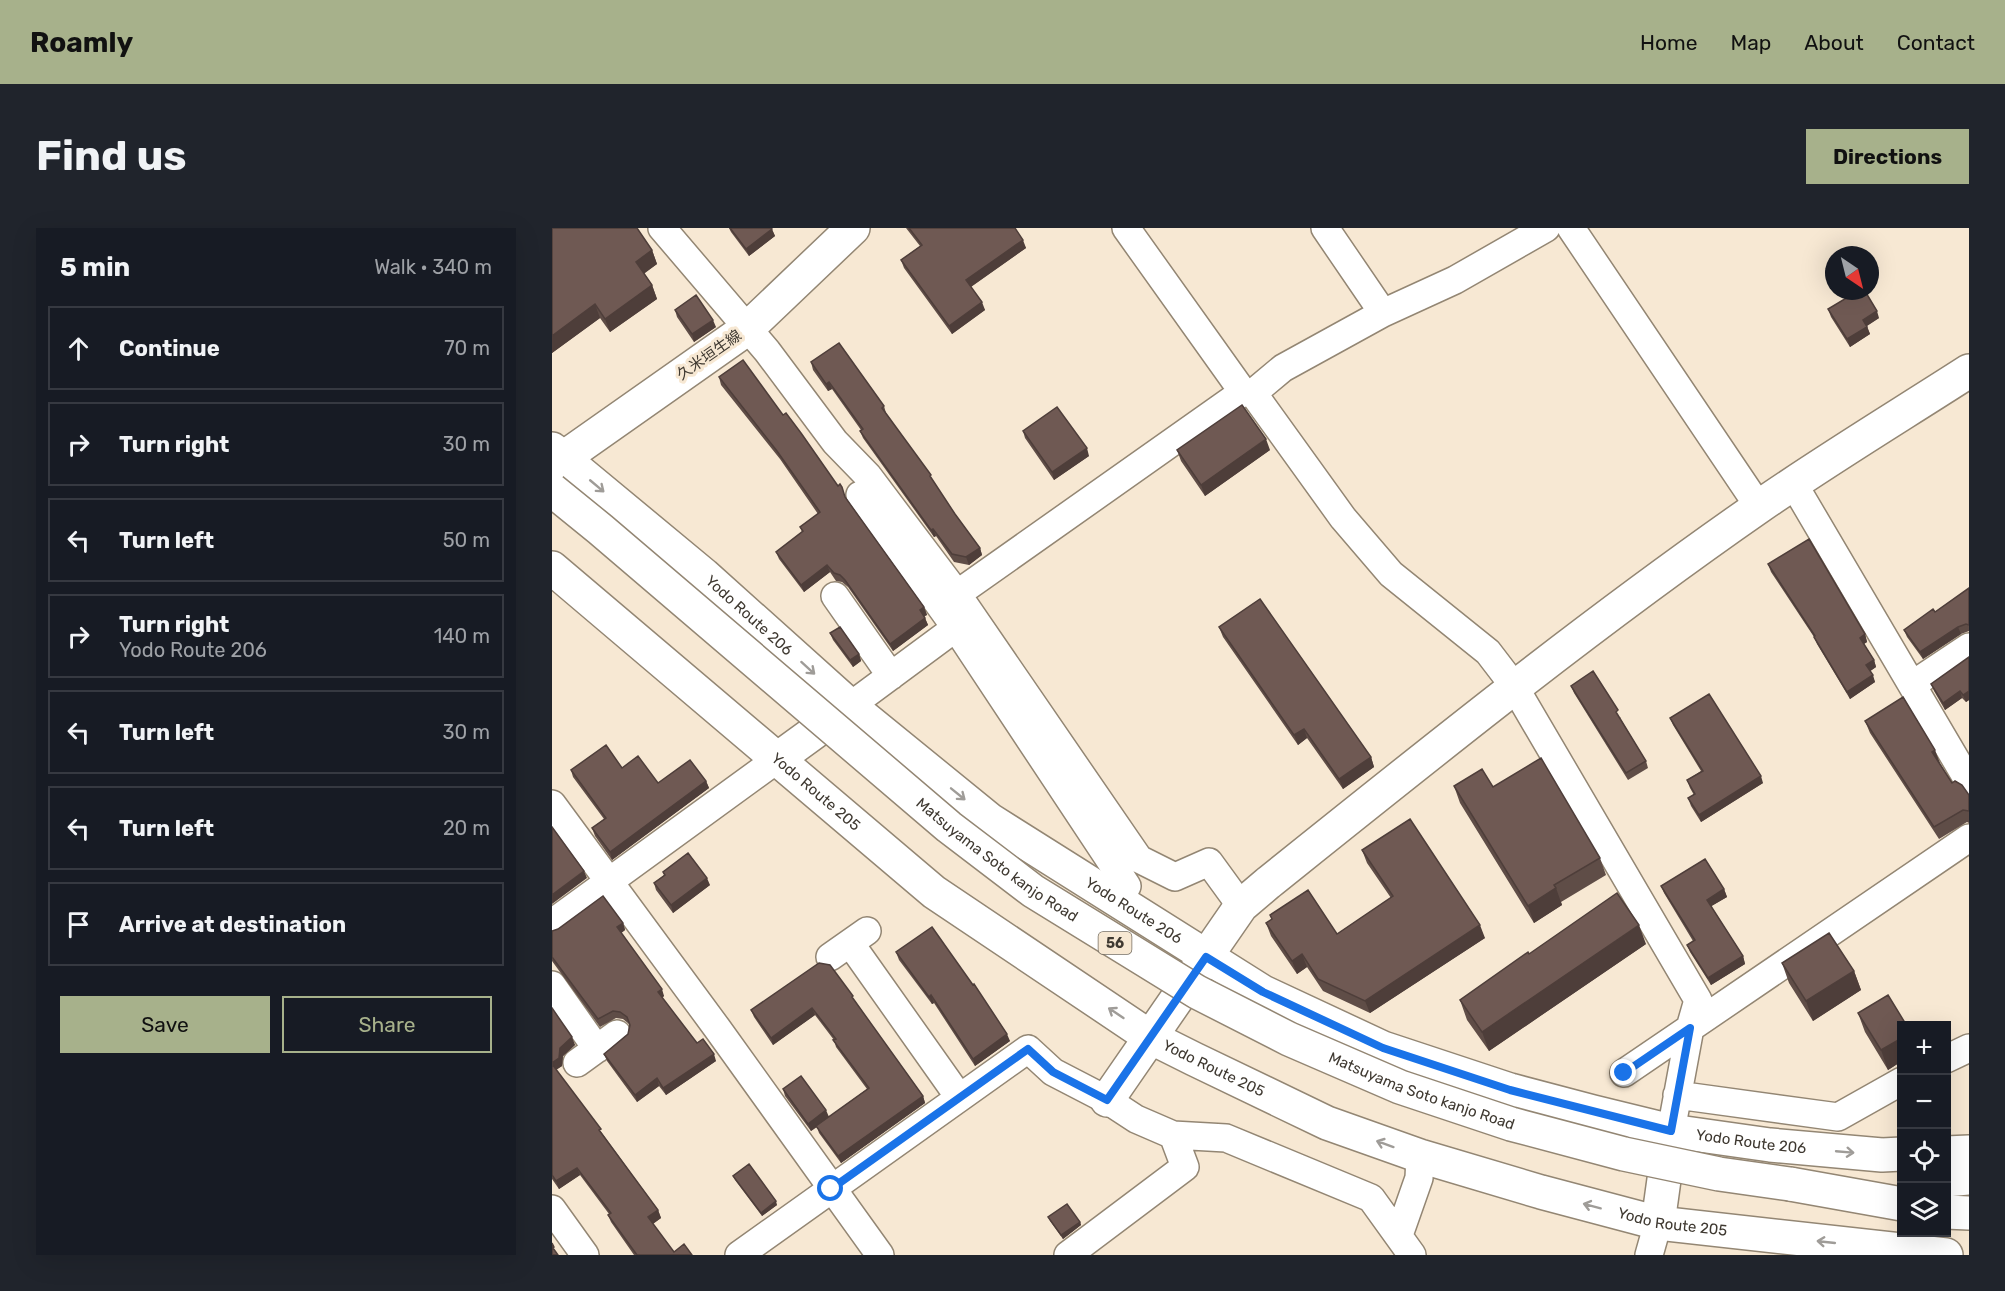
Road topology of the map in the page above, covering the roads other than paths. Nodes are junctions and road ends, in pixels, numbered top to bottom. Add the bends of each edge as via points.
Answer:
1 (662, 228) edge
2 (853, 228) edge
3 (1126, 228) edge
4 (1325, 228) edge
5 (1546, 228) edge
6 (1571, 228) edge
7 (1383, 313) junction
8 (748, 328) junction
9 (1969, 371) edge
10 (1248, 393) junction
11 (835, 442) junction
12 (556, 458) edge
13 (1793, 483) junction
14 (552, 490) edge
15 (1759, 507) junction
16 (552, 568) edge
17 (957, 594) junction
18 (835, 596) dead end
19 (964, 622) junction
20 (1969, 647) edge
21 (891, 676) junction
22 (1912, 685) junction
23 (1514, 686) junction
24 (850, 706) junction
25 (776, 760) junction
26 (1969, 782) edge
27 (552, 804) edge
28 (1969, 838) edge
29 (608, 883) junction
30 (1127, 886) dead end
31 (1241, 906) junction
32 (552, 923) edge
33 (849, 944) dead end
34 (1206, 957) junction
35 (552, 985) edge
36 (1690, 1028) junction
37 (1150, 1037) junction
38 (597, 1048) dead end
39 (1969, 1048) edge
40 (1951, 1057) edge
41 (1624, 1073) dead end
42 (1897, 1084) edge
43 (1677, 1095) junction
44 (959, 1097) junction
45 (1107, 1100) junction
46 (1671, 1131) junction
47 (1173, 1135) junction
48 (1951, 1152) edge
49 (1969, 1152) edge
50 (1897, 1154) edge
51 (1420, 1156) junction
52 (1969, 1178) edge
53 (1951, 1180) edge
54 (1897, 1181) edge
55 (1790, 1184) junction
56 (831, 1189) junction
57 (1897, 1203) edge
58 (552, 1209) edge
59 (1951, 1212) edge
60 (1969, 1213) edge
61 (1658, 1223) junction
62 (1405, 1245) edge
63 (585, 1255) edge
64 (739, 1255) edge
65 (880, 1255) edge
66 (1068, 1255) edge
67 (1649, 1255) edge
68 (1946, 1255) edge

1 - 8 street
2 - 8 main road, 久米垣生線
3 - 10 street
4 - 7 street
5 - 7 street via 1455,280
6 - 15 street
7 - 10 street via 1283,368
8 - 11 street
8 - 12 main road, 久米垣生線
9 - 13 main road
10 - 17 street
10 - 23 street via 1342,518 1391,574 1488,652
11 - 17 street via 868,476
11 - 19 street via 854,486
12 -> 24 main road, Yodo Route 206 via 704,575
13 - 15 main road
13 - 22 street
14 - 55 main road, Matsuyama Soto kanjo Road / 56, bridge via 949,827 1033,891 1197,992 1288,1039 1400,1087 1511,1124 1624,1154
15 - 23 main road
16 - 25 main road, Yodo Route 205
17 - 19 street
18 - 21 street
19 - 21 street
19 - 30 street
19 - 31 street via 1139,859 1175,878 1209,861
20 - 22 street
21 - 24 street
22 - 26 street
23 - 31 main road
23 - 36 street via 1698,1000
24 - 25 main road
24 -> 34 main road, Yodo Route 206 via 990,820
25 - 29 street
37 -> 25 main road, Yodo Route 205 via 934,892
27 - 29 street
28 - 36 street
29 - 32 street
29 - 56 street
31 - 34 main road
33 - 44 street
34 - 37 main road
34 - 46 main road, Yodo Route 206 via 1263,992 1383,1048 1510,1090
35 - 38 street
36 - 41 street
36 - 43 street
37 - 45 main road
51 -> 37 main road, Yodo Route 205 via 1327,1123
39 - 40 street
42 - 43 street via 1838,1117
43 - 46 street
44 - 45 street via 1028,1049 1053,1072
44 - 56 street
45 - 47 street via 1136,1119
46 -> 50 main road, Yodo Route 206 via 1770,1145
46 - 61 main road
47 - 62 street via 1226,1138 1371,1198
47 - 66 street via 1185,1167
48 - 49 main road
61 -> 51 main road, Yodo Route 205
51 - 62 street
52 - 53 main road
54 - 55 main road
55 - 57 main road
56 - 64 street
56 - 65 street
58 - 63 street
59 - 60 main road
61 - 67 street
68 -> 61 main road, Yodo Route 205

